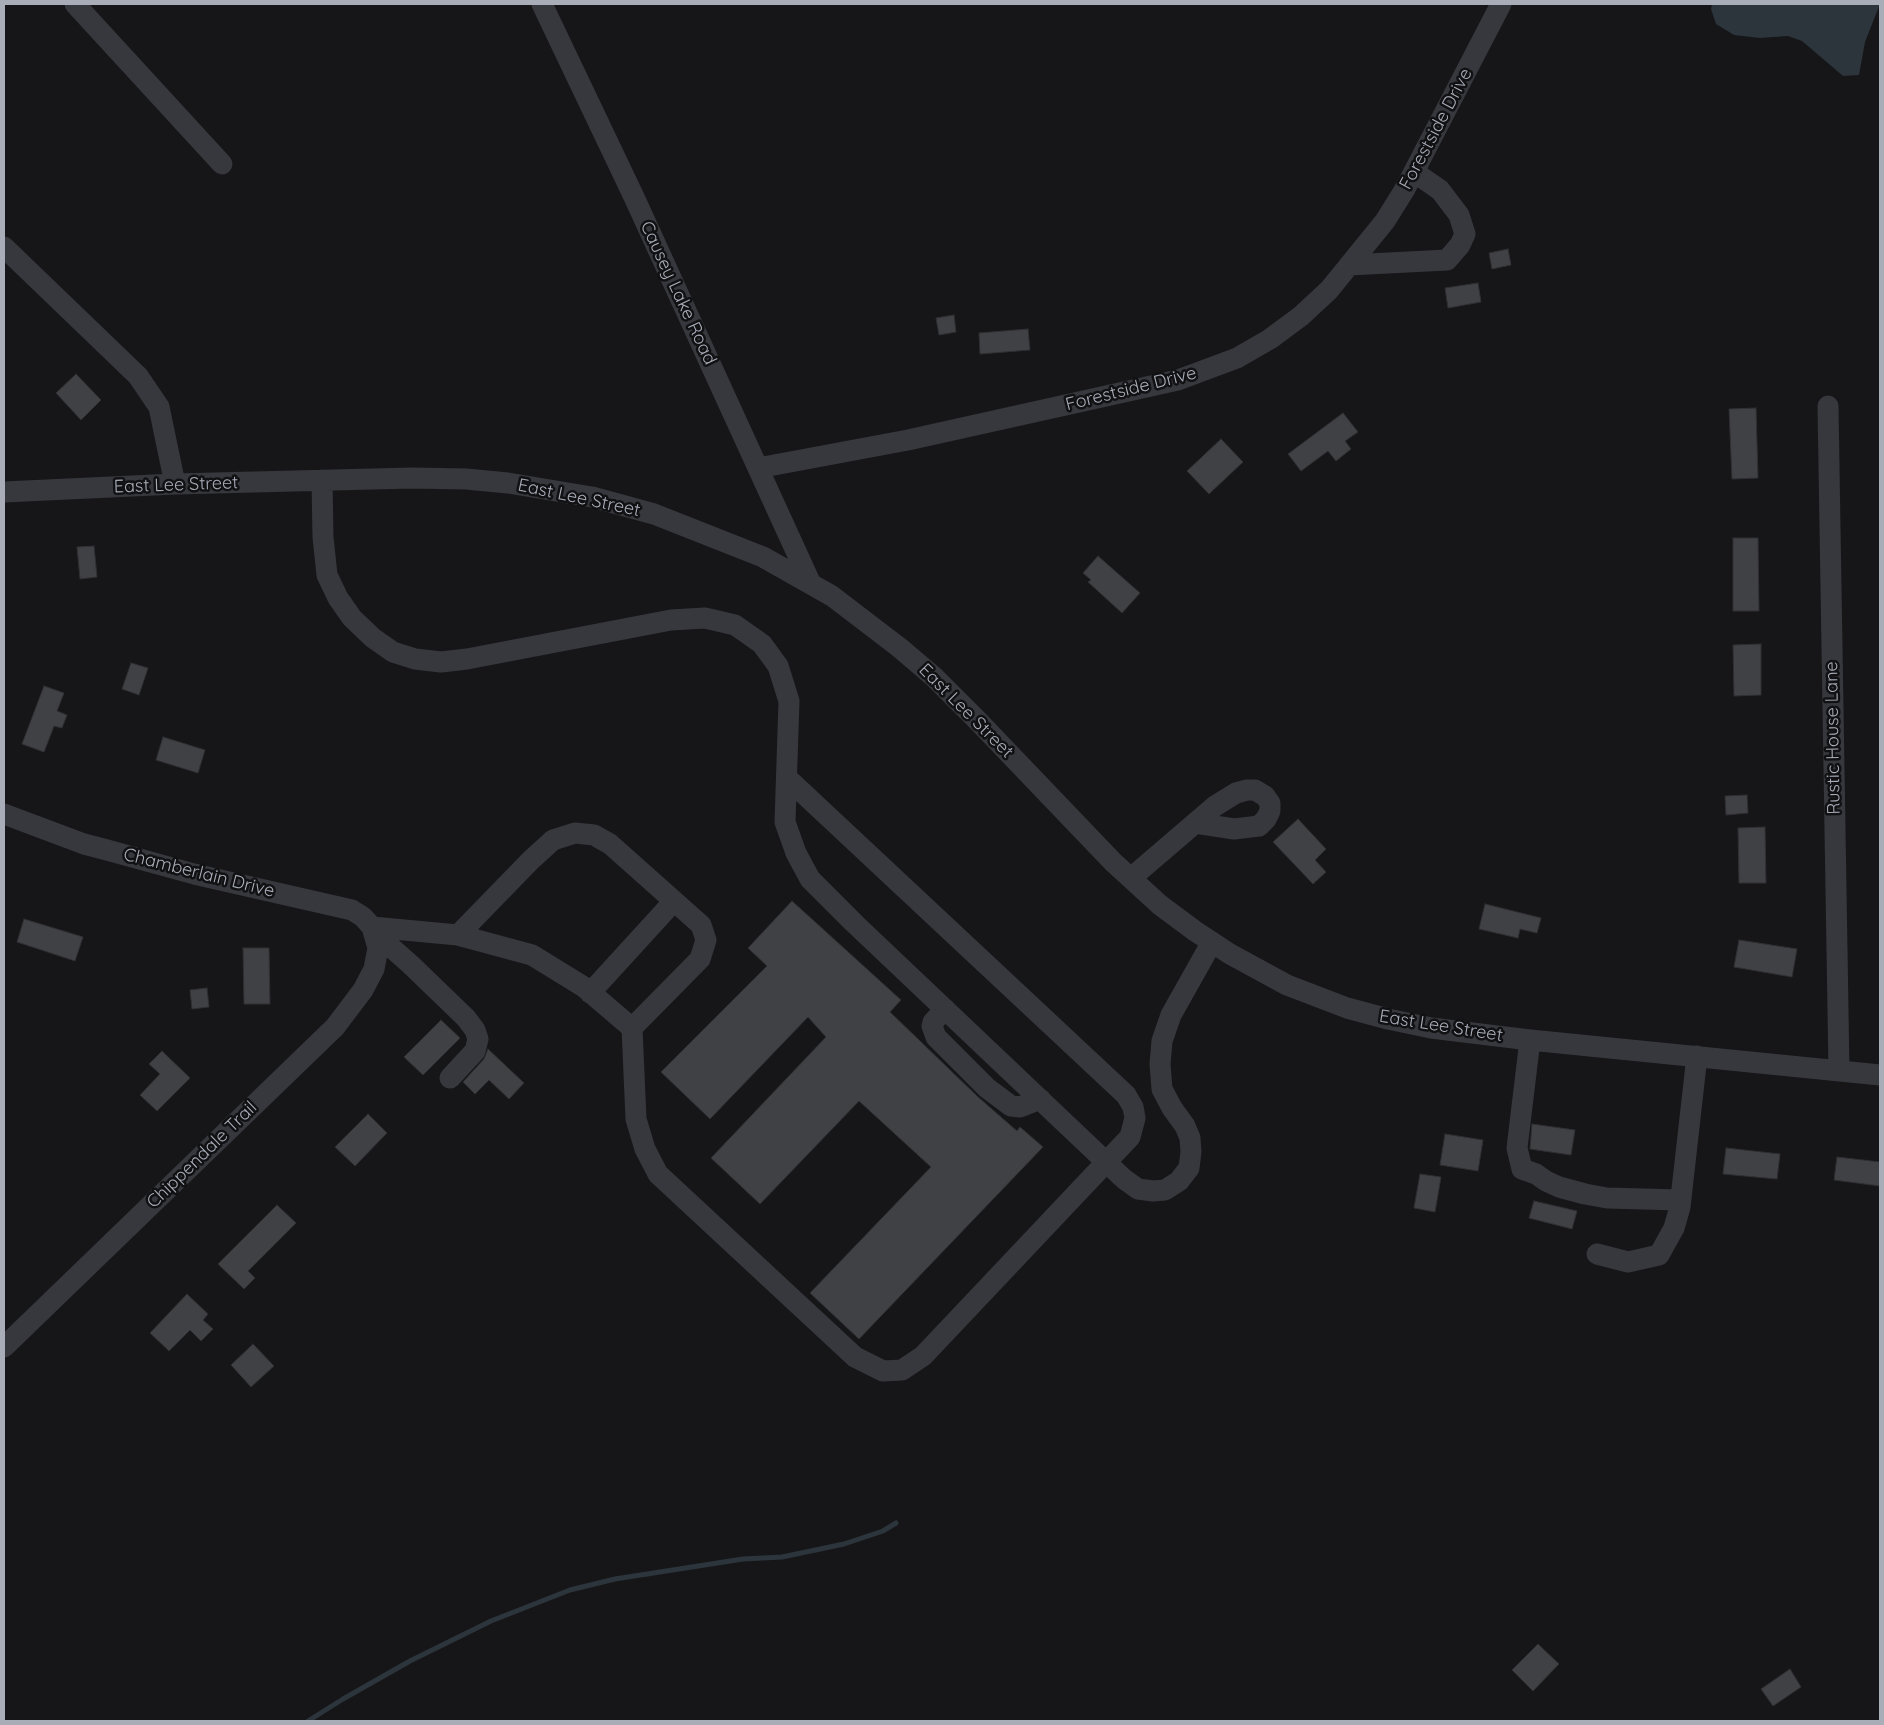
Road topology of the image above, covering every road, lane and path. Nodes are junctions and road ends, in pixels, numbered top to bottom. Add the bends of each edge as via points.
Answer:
1 (75, 4) edge
2 (542, 4) edge
3 (1501, 4) edge
4 (222, 164) dead end
5 (1414, 172) junction
6 (4, 247) edge
7 (1349, 265) junction
8 (1828, 406) dead end
9 (758, 468) junction
10 (322, 480) junction
11 (175, 484) junction
12 (4, 492) edge
13 (811, 584) junction
14 (787, 778) junction
15 (4, 814) edge
16 (1195, 823) dead end
17 (1130, 878) junction
18 (674, 901) junction
19 (458, 935) junction
20 (376, 939) junction
21 (1212, 942) junction
22 (590, 993) junction
23 (945, 1009) junction
24 (632, 1028) junction
25 (1530, 1040) junction
26 (1696, 1056) junction
27 (1839, 1071) junction
28 (1880, 1075) edge
29 (450, 1078) dead end
30 (1040, 1099) junction
31 (1107, 1162) junction
32 (1680, 1200) junction
33 (1597, 1254) dead end
34 (4, 1347) edge

1 - 4 street
2 - 9 street, Causey Lake Road
3 - 5 street, Forestside Drive
5 - 7 street, Forestside Drive via 1385,222
5 - 7 street via 1440,190 1459,215 1465,234 1460,245 1447,260
6 - 11 street via 138,376 159,407
7 - 9 street, Forestside Drive via 1329,290 1270,339 1237,358 1178,380 908,440
8 - 27 street, Rustic House Lane
9 - 13 street, Causey Lake Road
10 - 11 street, East Lee Street
10 - 13 street, East Lee Street via 466,479 508,482 592,497 654,514 763,557
10 - 14 street via 327,575 352,618 393,652 441,662 671,620 705,618 735,625 762,644 778,666 789,701
11 - 12 street, East Lee Street
13 - 17 street, East Lee Street via 832,596 934,677
14 - 23 street via 785,822 810,879
14 - 31 street via 1126,1095 1136,1118 1130,1137
15 - 20 street, Chamberlain Drive via 100,848 194,874 352,910 363,917
16 - 17 street
17 - 21 street, East Lee Street via 1160,905
18 - 19 street via 610,844 594,835 575,833 553,840
18 - 22 street
18 - 24 street via 701,925 706,940 700,959
19 - 20 street
19 - 22 street via 532,955
20 - 29 street, Chamberlain Drive via 410,964 475,1030 478,1039 475,1051
20 - 34 street, Chippendale Trail via 374,969 363,990 335,1027
21 - 25 street, East Lee Street via 1287,985 1347,1008 1431,1028
21 - 31 street via 1171,1015 1162,1041 1162,1089 1190,1138 1189,1168 1179,1181 1165,1190 1153,1191 1138,1189
22 - 24 street
23 - 30 street
23 - 30 street via 933,1022 936,1037 987,1088 1011,1106 1020,1107
24 - 31 street via 636,1119 645,1149 658,1174 855,1357 883,1371 902,1370 923,1356
25 - 26 street, East Lee Street
25 - 32 street via 1517,1148 1522,1169 1559,1187 1585,1194 1607,1198
26 - 27 street, East Lee Street
26 - 32 street
27 - 28 street, East Lee Street
30 - 31 street
32 - 33 street via 1674,1228 1659,1255 1628,1262

